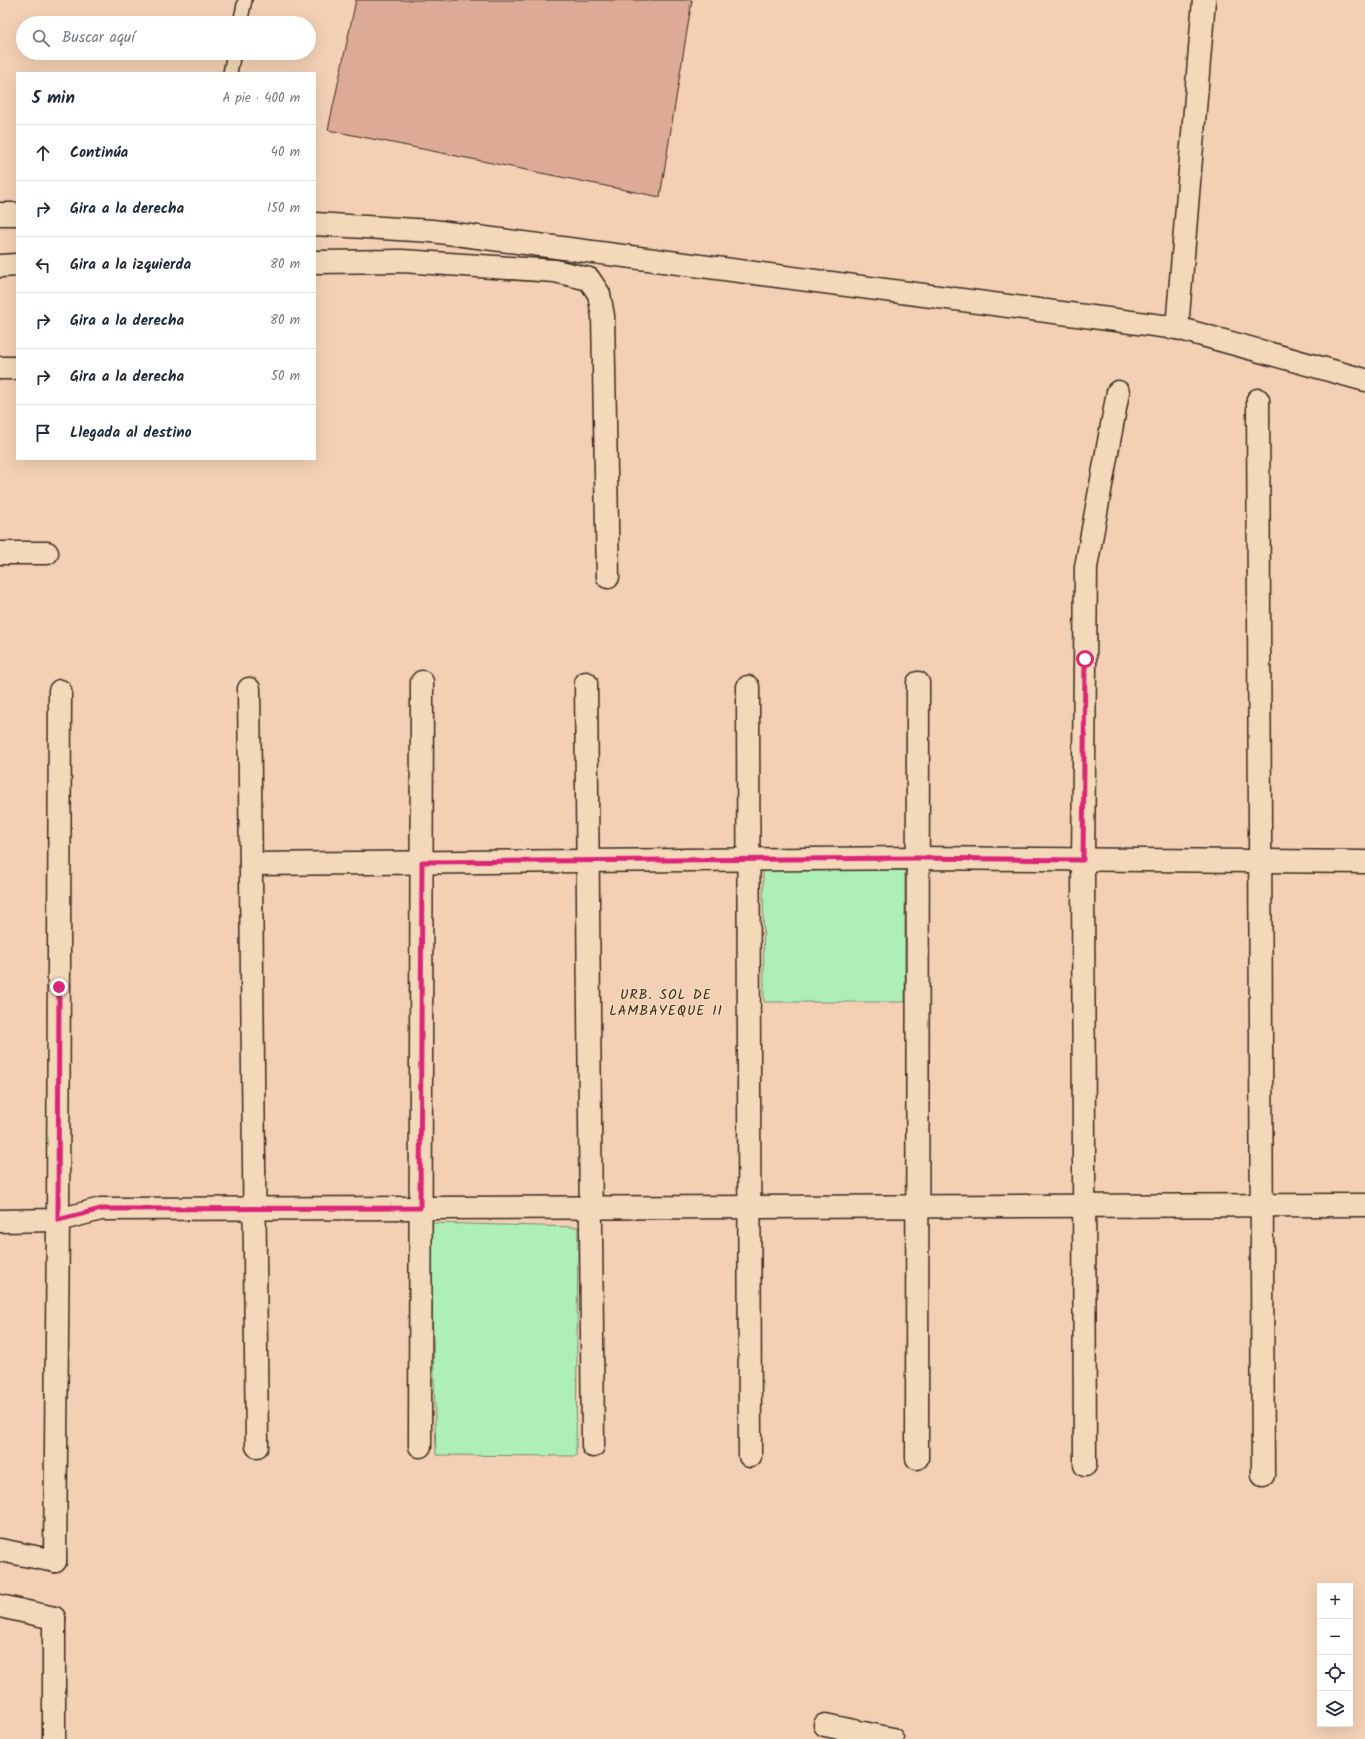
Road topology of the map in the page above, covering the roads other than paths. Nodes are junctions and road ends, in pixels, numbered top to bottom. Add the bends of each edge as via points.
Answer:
1 (245, 0) edge
2 (1204, 0) edge
3 (242, 16) edge
4 (233, 60) edge
5 (230, 72) edge
6 (0, 214) edge
7 (16, 214) edge
8 (316, 224) edge
9 (316, 262) edge
10 (16, 265) edge
11 (0, 266) edge
12 (1177, 328) junction
13 (0, 368) edge
14 (16, 368) edge
15 (1365, 380) edge
16 (1118, 392) dead end
17 (1258, 400) dead end
18 (0, 553) edge
19 (47, 553) dead end
20 (608, 576) dead end
21 (422, 682) dead end
22 (586, 683) dead end
23 (918, 683) dead end
24 (748, 687) dead end
25 (249, 689) dead end
26 (60, 691) dead end
27 (918, 858) junction
28 (748, 860) junction
29 (1083, 860) junction
30 (588, 861) junction
31 (1260, 861) junction
32 (422, 862) junction
33 (1365, 862) edge
34 (251, 864) junction
35 (1262, 1204) junction
36 (1084, 1205) junction
37 (1365, 1205) edge
38 (917, 1206) junction
39 (591, 1207) junction
40 (749, 1207) junction
41 (420, 1208) junction
42 (255, 1209) junction
43 (0, 1220) edge
44 (58, 1220) junction
45 (257, 1446) dead end
46 (420, 1446) dead end
47 (593, 1446) dead end
48 (750, 1456) dead end
49 (917, 1458) dead end
50 (1085, 1465) dead end
51 (1264, 1475) dead end
52 (0, 1550) edge
53 (0, 1606) edge
54 (834, 1731) edge
55 (54, 1739) edge
56 (892, 1739) edge

1 - 3 lane
2 - 12 street
4 - 5 lane
6 - 7 street
8 - 12 street via 432,231
9 - 20 street via 402,261 555,271 589,279 598,294 603,316
10 - 11 street
12 - 15 street
13 - 14 street
16 - 29 street via 1086,567
17 - 31 street
18 - 19 street
21 - 32 street
22 - 30 street
23 - 27 street
24 - 28 street
25 - 34 street
26 - 44 street
27 - 28 street
27 - 29 street
27 - 38 street
28 - 30 street
28 - 40 street
29 - 31 street
29 - 36 street
30 - 32 street
30 - 39 street
31 - 33 street
31 - 35 street
32 - 34 street
32 - 41 street
34 - 42 street
35 - 36 street
35 - 37 street
35 - 51 street
36 - 38 street
36 - 50 street
38 - 40 street
38 - 49 street
39 - 40 street
39 - 41 street
39 - 47 street
40 - 48 street
41 - 42 street
41 - 46 street
42 - 44 street via 101,1209
42 - 45 street
43 - 44 street
44 - 52 street via 55,1561
53 - 55 street via 54,1618
54 - 56 street

